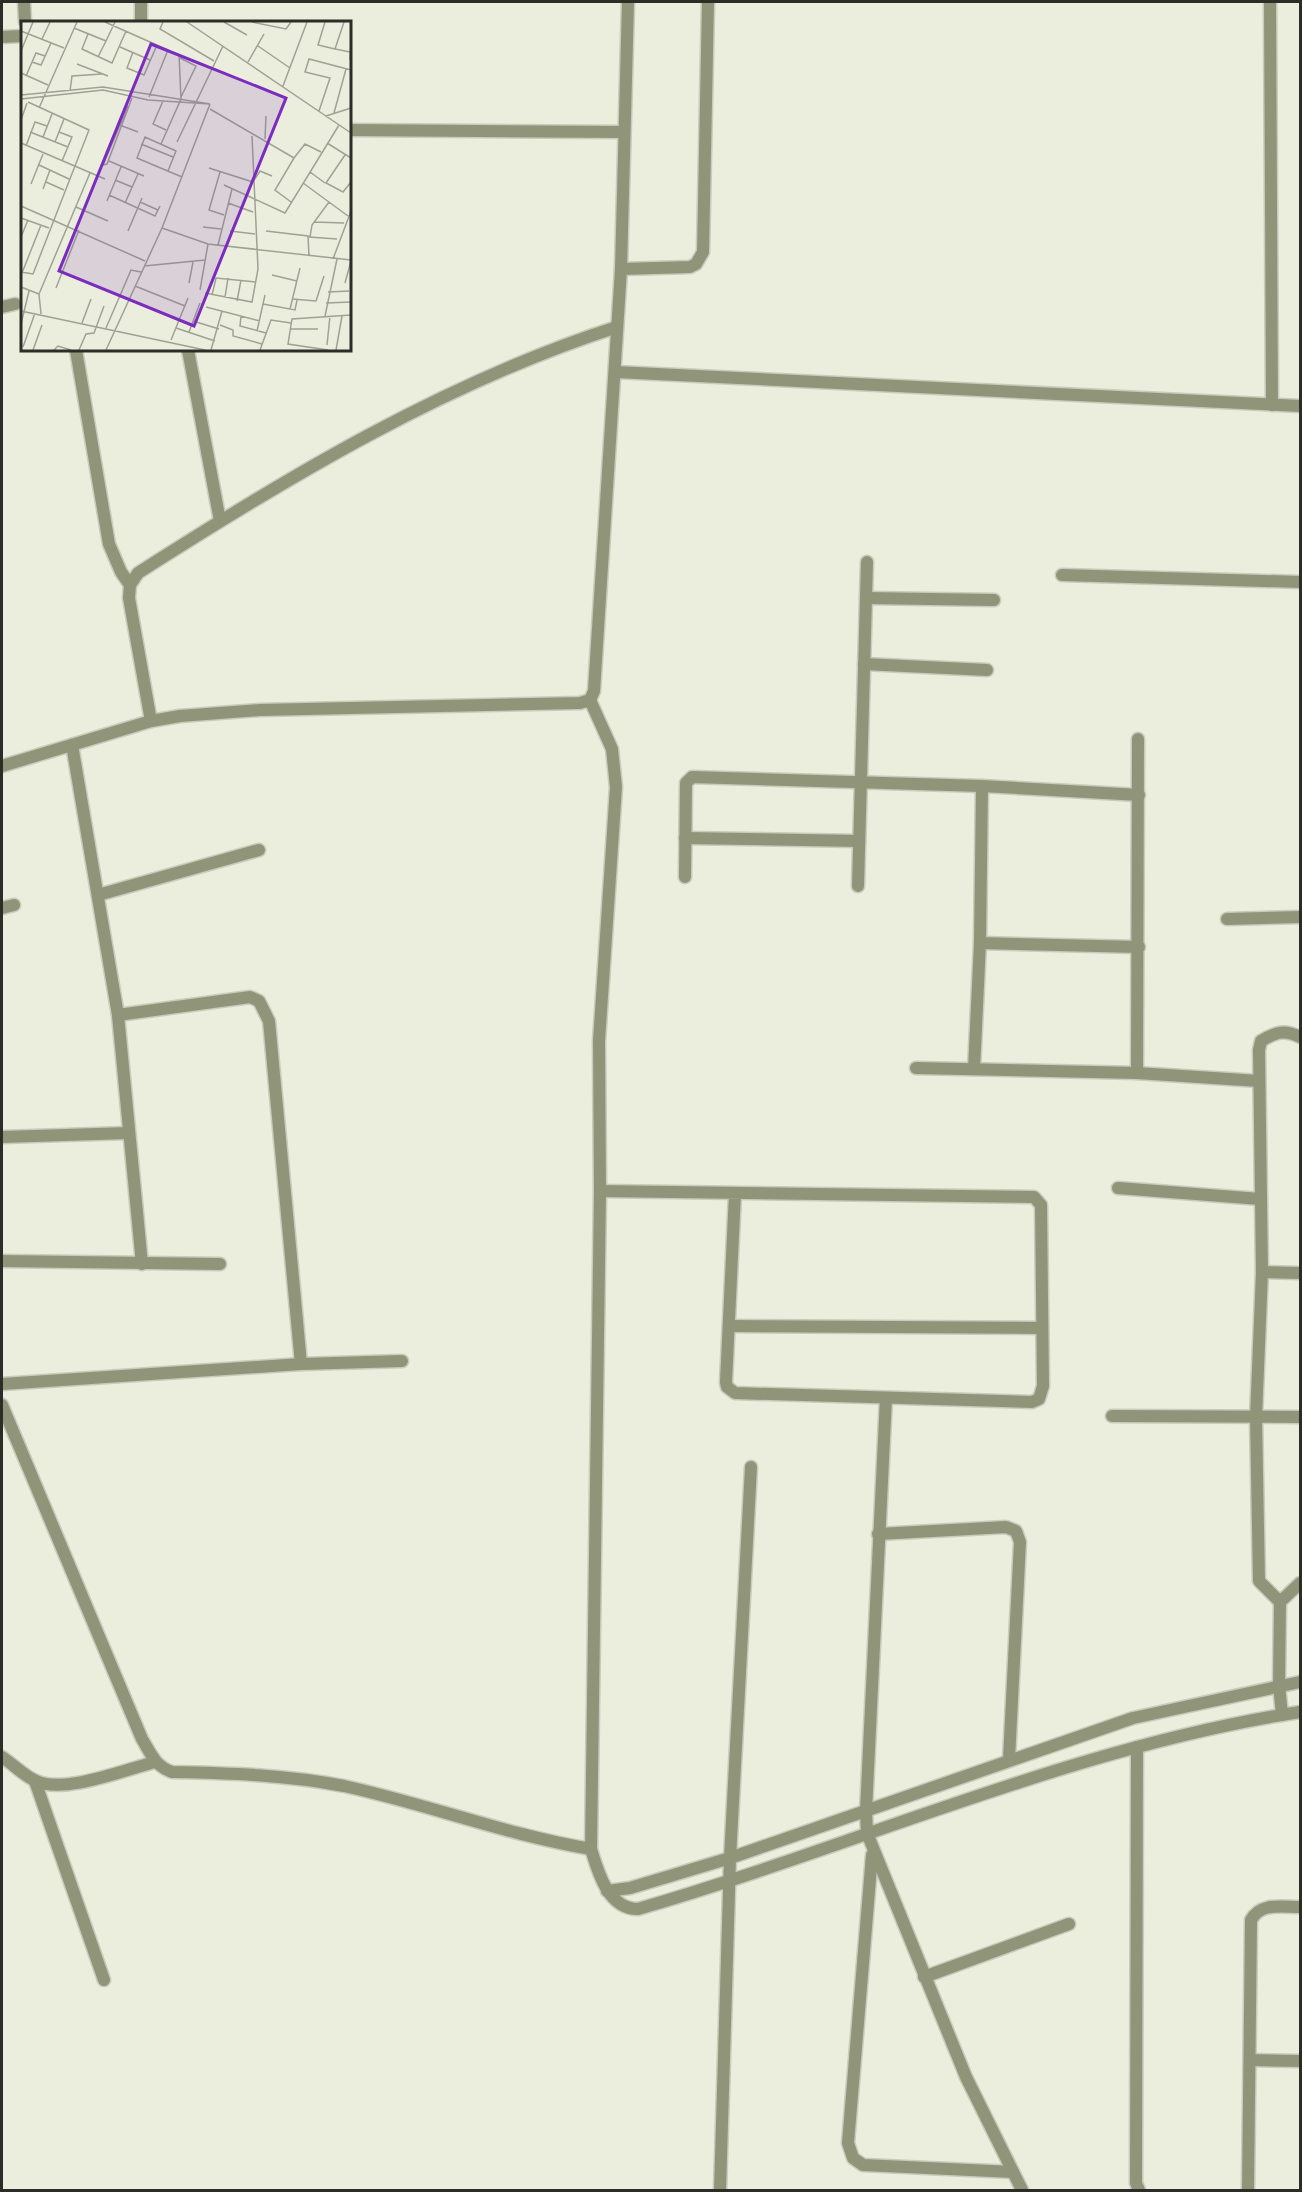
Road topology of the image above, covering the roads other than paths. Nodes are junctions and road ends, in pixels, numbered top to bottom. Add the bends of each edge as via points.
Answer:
1 (24, 2) edge
2 (141, 2) edge
3 (628, 2) edge
4 (708, 2) edge
5 (1270, 2) edge
6 (25, 21) edge
7 (141, 21) edge
8 (21, 36) edge
9 (2, 38) edge
10 (351, 130) edge
11 (622, 132) junction
12 (621, 269) junction
13 (15, 304) dead end
14 (2, 306) edge
15 (617, 327) junction
16 (76, 351) edge
17 (188, 351) edge
18 (616, 372) junction
19 (1272, 405) junction
20 (1300, 406) edge
21 (219, 521) junction
22 (867, 562) dead end
23 (1062, 575) dead end
24 (1300, 582) edge
25 (130, 585) junction
26 (866, 598) junction
27 (994, 600) dead end
28 (864, 664) junction
29 (987, 670) dead end
30 (590, 700) junction
31 (151, 721) junction
32 (1138, 740) dead end
33 (72, 745) junction
34 (2, 766) edge
35 (861, 781) junction
36 (982, 786) junction
37 (1139, 795) junction
38 (685, 838) junction
39 (859, 841) junction
40 (259, 850) dead end
41 (685, 877) dead end
42 (858, 886) dead end
43 (98, 895) junction
44 (1300, 916) edge
45 (1227, 920) dead end
46 (980, 943) junction
47 (1139, 947) junction
48 (118, 1015) junction
49 (1300, 1037) edge
50 (916, 1068) dead end
51 (974, 1069) junction
52 (1137, 1073) junction
53 (1259, 1081) junction
54 (128, 1133) junction
55 (2, 1137) edge
56 (1118, 1188) dead end
57 (600, 1191) junction
58 (735, 1194) junction
59 (1260, 1199) junction
60 (2, 1261) edge
61 (142, 1264) junction
62 (220, 1264) dead end
63 (1262, 1272) junction
64 (1300, 1274) edge
65 (730, 1326) junction
66 (1041, 1329) junction
67 (402, 1361) dead end
68 (301, 1364) junction
69 (2, 1384) edge
70 (886, 1398) junction
71 (2, 1405) edge
72 (1112, 1416) dead end
73 (1256, 1417) junction
74 (1300, 1417) edge
75 (751, 1467) dead end
76 (878, 1534) junction
77 (1300, 1583) edge
78 (1280, 1602) junction
79 (1300, 1682) edge
80 (1279, 1685) junction
81 (1300, 1712) edge
82 (1282, 1715) junction
83 (1137, 1747) junction
84 (2, 1757) edge
85 (1009, 1759) junction
86 (155, 1762) junction
87 (35, 1781) junction
88 (866, 1811) junction
89 (867, 1833) junction
90 (591, 1849) junction
91 (872, 1851) junction
92 (730, 1858) junction
93 (730, 1883) junction
94 (608, 1891) junction
95 (1300, 1907) edge
96 (1069, 1924) dead end
97 (924, 1977) junction
98 (104, 1980) dead end
99 (1251, 2061) junction
100 (1300, 2061) edge
101 (1012, 2172) junction
102 (720, 2190) edge
103 (1022, 2190) edge
104 (1138, 2190) edge
105 (1248, 2190) edge

1 - 6 street
2 - 7 street
3 - 11 street
4 - 12 street via 703,252 690,267
5 - 19 street
8 - 9 street
10 - 11 street
11 - 12 street
12 - 15 street
13 - 14 street
15 - 18 street
15 - 21 street via 536,356 428,407 327,457
16 - 25 street via 109,544
17 - 21 street
18 - 19 street
18 - 30 street via 594,691
19 - 20 street
21 - 25 street via 138,573
22 - 26 street
23 - 24 street
25 - 31 street
26 - 27 street
26 - 28 street
28 - 29 street
28 - 35 street
30 - 31 street via 260,710
30 - 57 street via 612,749 616,787 599,1041
31 - 33 street
32 - 37 street
33 - 34 street
33 - 43 street
35 - 36 street
35 - 38 street via 692,777 686,783
35 - 39 street
36 - 37 street
36 - 46 street
37 - 47 street
38 - 39 street
38 - 41 street
39 - 42 street
40 - 43 street
43 - 48 street
44 - 45 street
46 - 47 street
46 - 51 street
47 - 52 street
48 - 54 street
48 - 68 street via 250,997 264,1008 269,1021
49 - 53 street via 1288,1032 1275,1033 1261,1041
50 - 51 street
51 - 52 street
52 - 53 street
53 - 59 street
54 - 55 street
54 - 61 street
56 - 59 street
57 - 58 street
57 - 90 street
58 - 65 street
58 - 66 street via 1034,1197 1041,1205
59 - 63 street
60 - 61 street
61 - 62 street
63 - 64 street
63 - 73 street
65 - 66 street
65 - 70 street via 726,1382 735,1393
66 - 70 street via 1043,1386 1039,1399 1032,1402
67 - 68 street
68 - 69 street
70 - 76 street
71 - 86 street
72 - 73 street
73 - 74 street
73 - 78 street via 1259,1581
75 - 92 street
76 - 85 street via 1006,1527 1016,1531 1020,1542
76 - 88 street
77 - 78 street
78 - 80 street
79 - 80 street
80 - 82 street
80 - 85 street via 1133,1718
81 - 82 street
82 - 83 street
83 - 89 street
83 - 104 street
84 - 87 street
85 - 88 street
86 - 87 street via 72,1784 54,1786
86 - 90 street via 172,1772 289,1778 343,1786 553,1843
87 - 98 street
88 - 89 street
88 - 92 street
89 - 91 street
89 - 93 street
90 - 94 street
91 - 97 street
91 - 101 street via 848,2143 854,2158 863,2165
92 - 93 street
92 - 94 street
93 - 94 street via 638,1910 627,1908
93 - 102 street
95 - 99 street via 1262,1907 1251,1920
96 - 97 street
97 - 101 street
99 - 100 street
99 - 105 street
101 - 103 street

